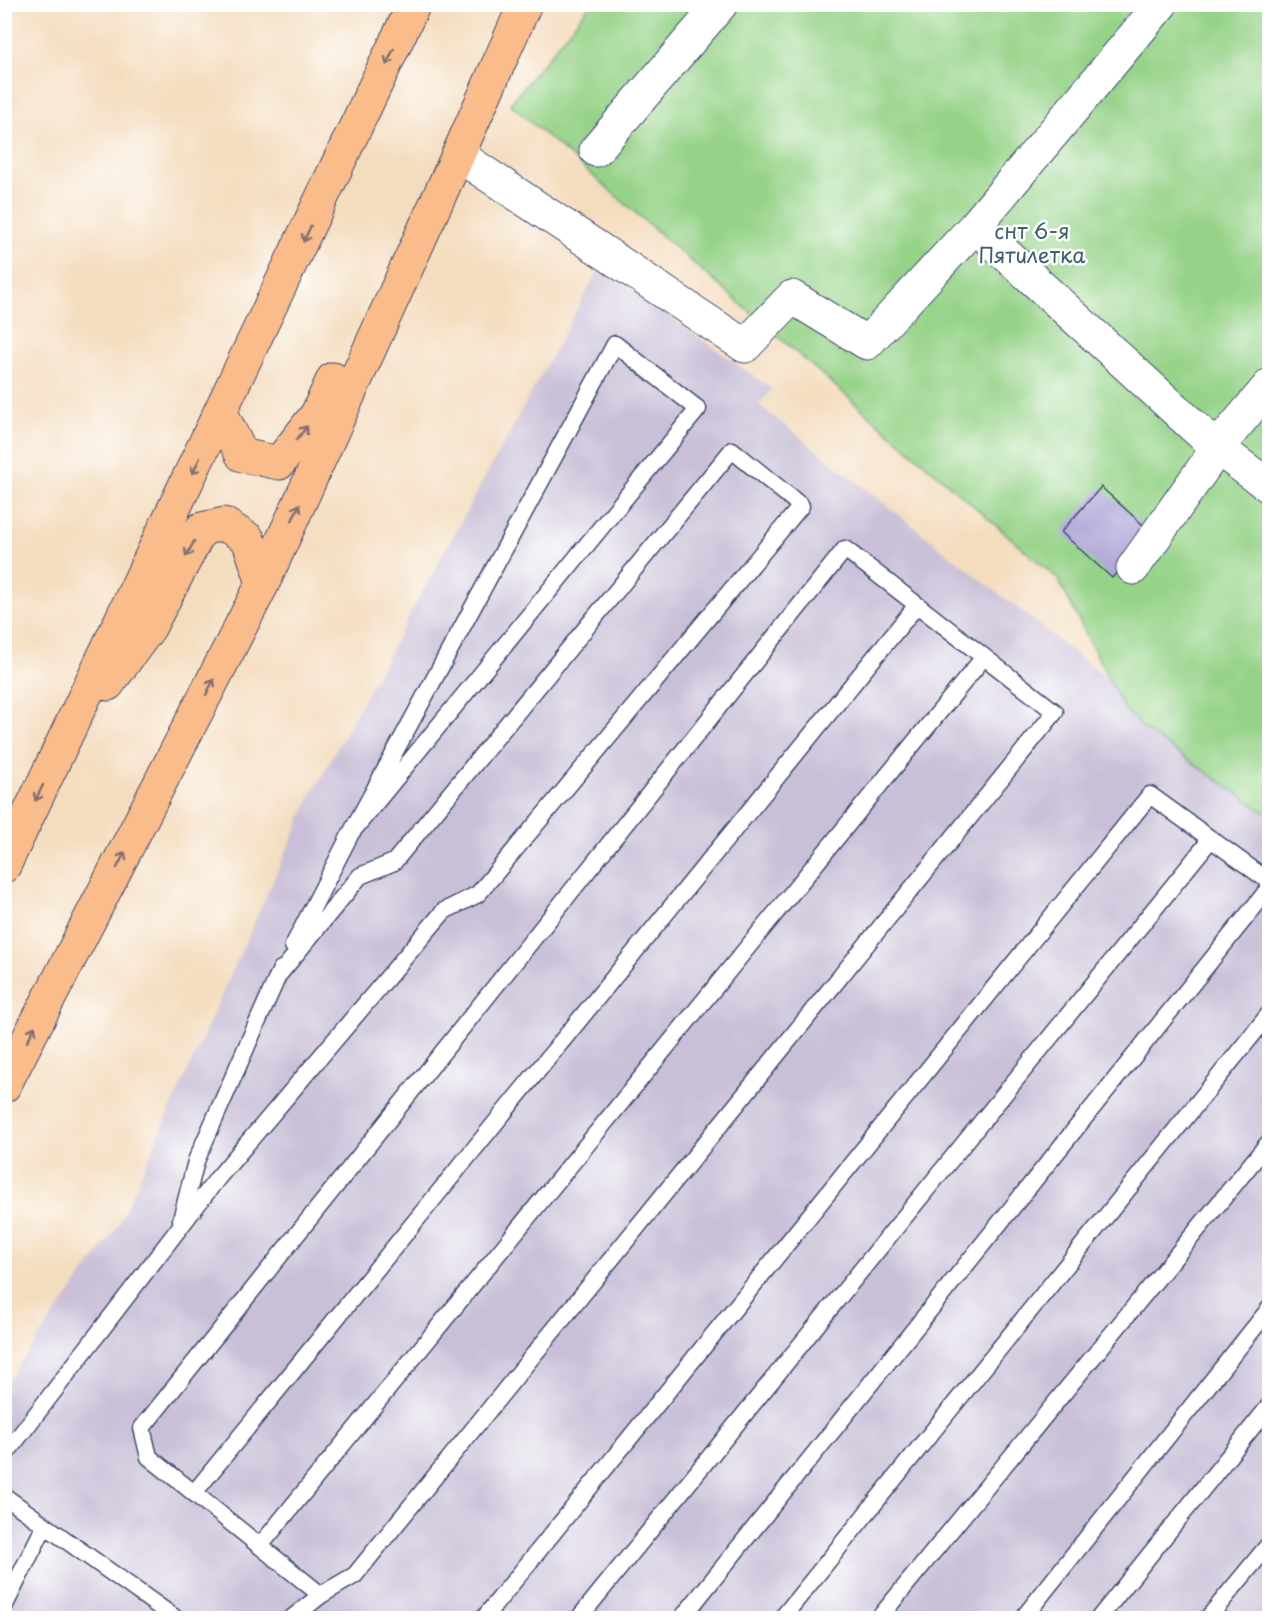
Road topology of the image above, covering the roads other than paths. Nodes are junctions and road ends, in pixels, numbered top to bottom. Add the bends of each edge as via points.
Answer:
1 (414, 4) edge
2 (525, 4) edge
3 (721, 4) edge
4 (1161, 4) edge
5 (596, 150) dead end
6 (459, 155) junction
7 (975, 226) junction
8 (1269, 386) edge
9 (221, 413) junction
10 (1215, 446) junction
11 (1269, 487) edge
12 (1133, 568) dead end
13 (263, 583) junction
14 (917, 605) junction
15 (984, 657) junction
16 (59, 752) junction
17 (351, 833) junction
18 (1210, 839) junction
19 (4, 866) edge
20 (1269, 882) edge
21 (1269, 887) edge
22 (277, 977) junction
23 (1269, 1013) edge
24 (4, 1086) edge
25 (1269, 1141) edge
26 (180, 1227) junction
27 (1269, 1308) edge
28 (1269, 1405) edge
29 (4, 1456) edge
30 (194, 1493) junction
31 (4, 1496) edge
32 (45, 1525) junction
33 (1269, 1543) edge
34 (260, 1546) junction
35 (321, 1594) junction
36 (4, 1607) edge
37 (175, 1618) edge
38 (292, 1618) edge
39 (484, 1618) edge
40 (579, 1618) edge
41 (682, 1618) edge
42 (782, 1618) edge
43 (879, 1618) edge
44 (1023, 1618) edge
45 (1099, 1618) edge
46 (1209, 1618) edge

1 -> 9 main road
2 - 6 main road
3 - 5 street
4 - 7 street
6 - 7 street via 745,346 792,297 867,343
9 -> 6 main road via 242,455 279,463 317,414 377,280
13 -> 6 main road
7 - 10 street
8 - 10 street
9 -> 16 main road
10 - 11 street
10 - 12 street via 1214,453
13 -> 16 main road via 248,539 224,524 201,529 149,628
24 -> 13 main road
14 - 15 lane
14 - 30 lane
14 - 30 lane via 846,549 142,1428 149,1457
15 - 34 lane
15 - 35 lane via 1054,712 355,1575
16 -> 19 main road
17 - 17 lane via 698,409 615,344 520,521
17 - 22 lane
18 - 20 lane
18 - 39 lane via 1150,795
18 - 40 lane
21 - 41 lane
22 - 26 lane via 196,1161
22 - 26 lane via 360,876 394,862 732,450 801,506 478,894 444,911
23 - 42 lane
25 - 43 lane
26 - 29 lane
27 - 44 lane
28 - 45 lane
30 - 34 lane
31 - 32 lane
32 - 36 lane
32 - 37 lane
33 - 46 lane
34 - 35 lane
35 - 38 lane

